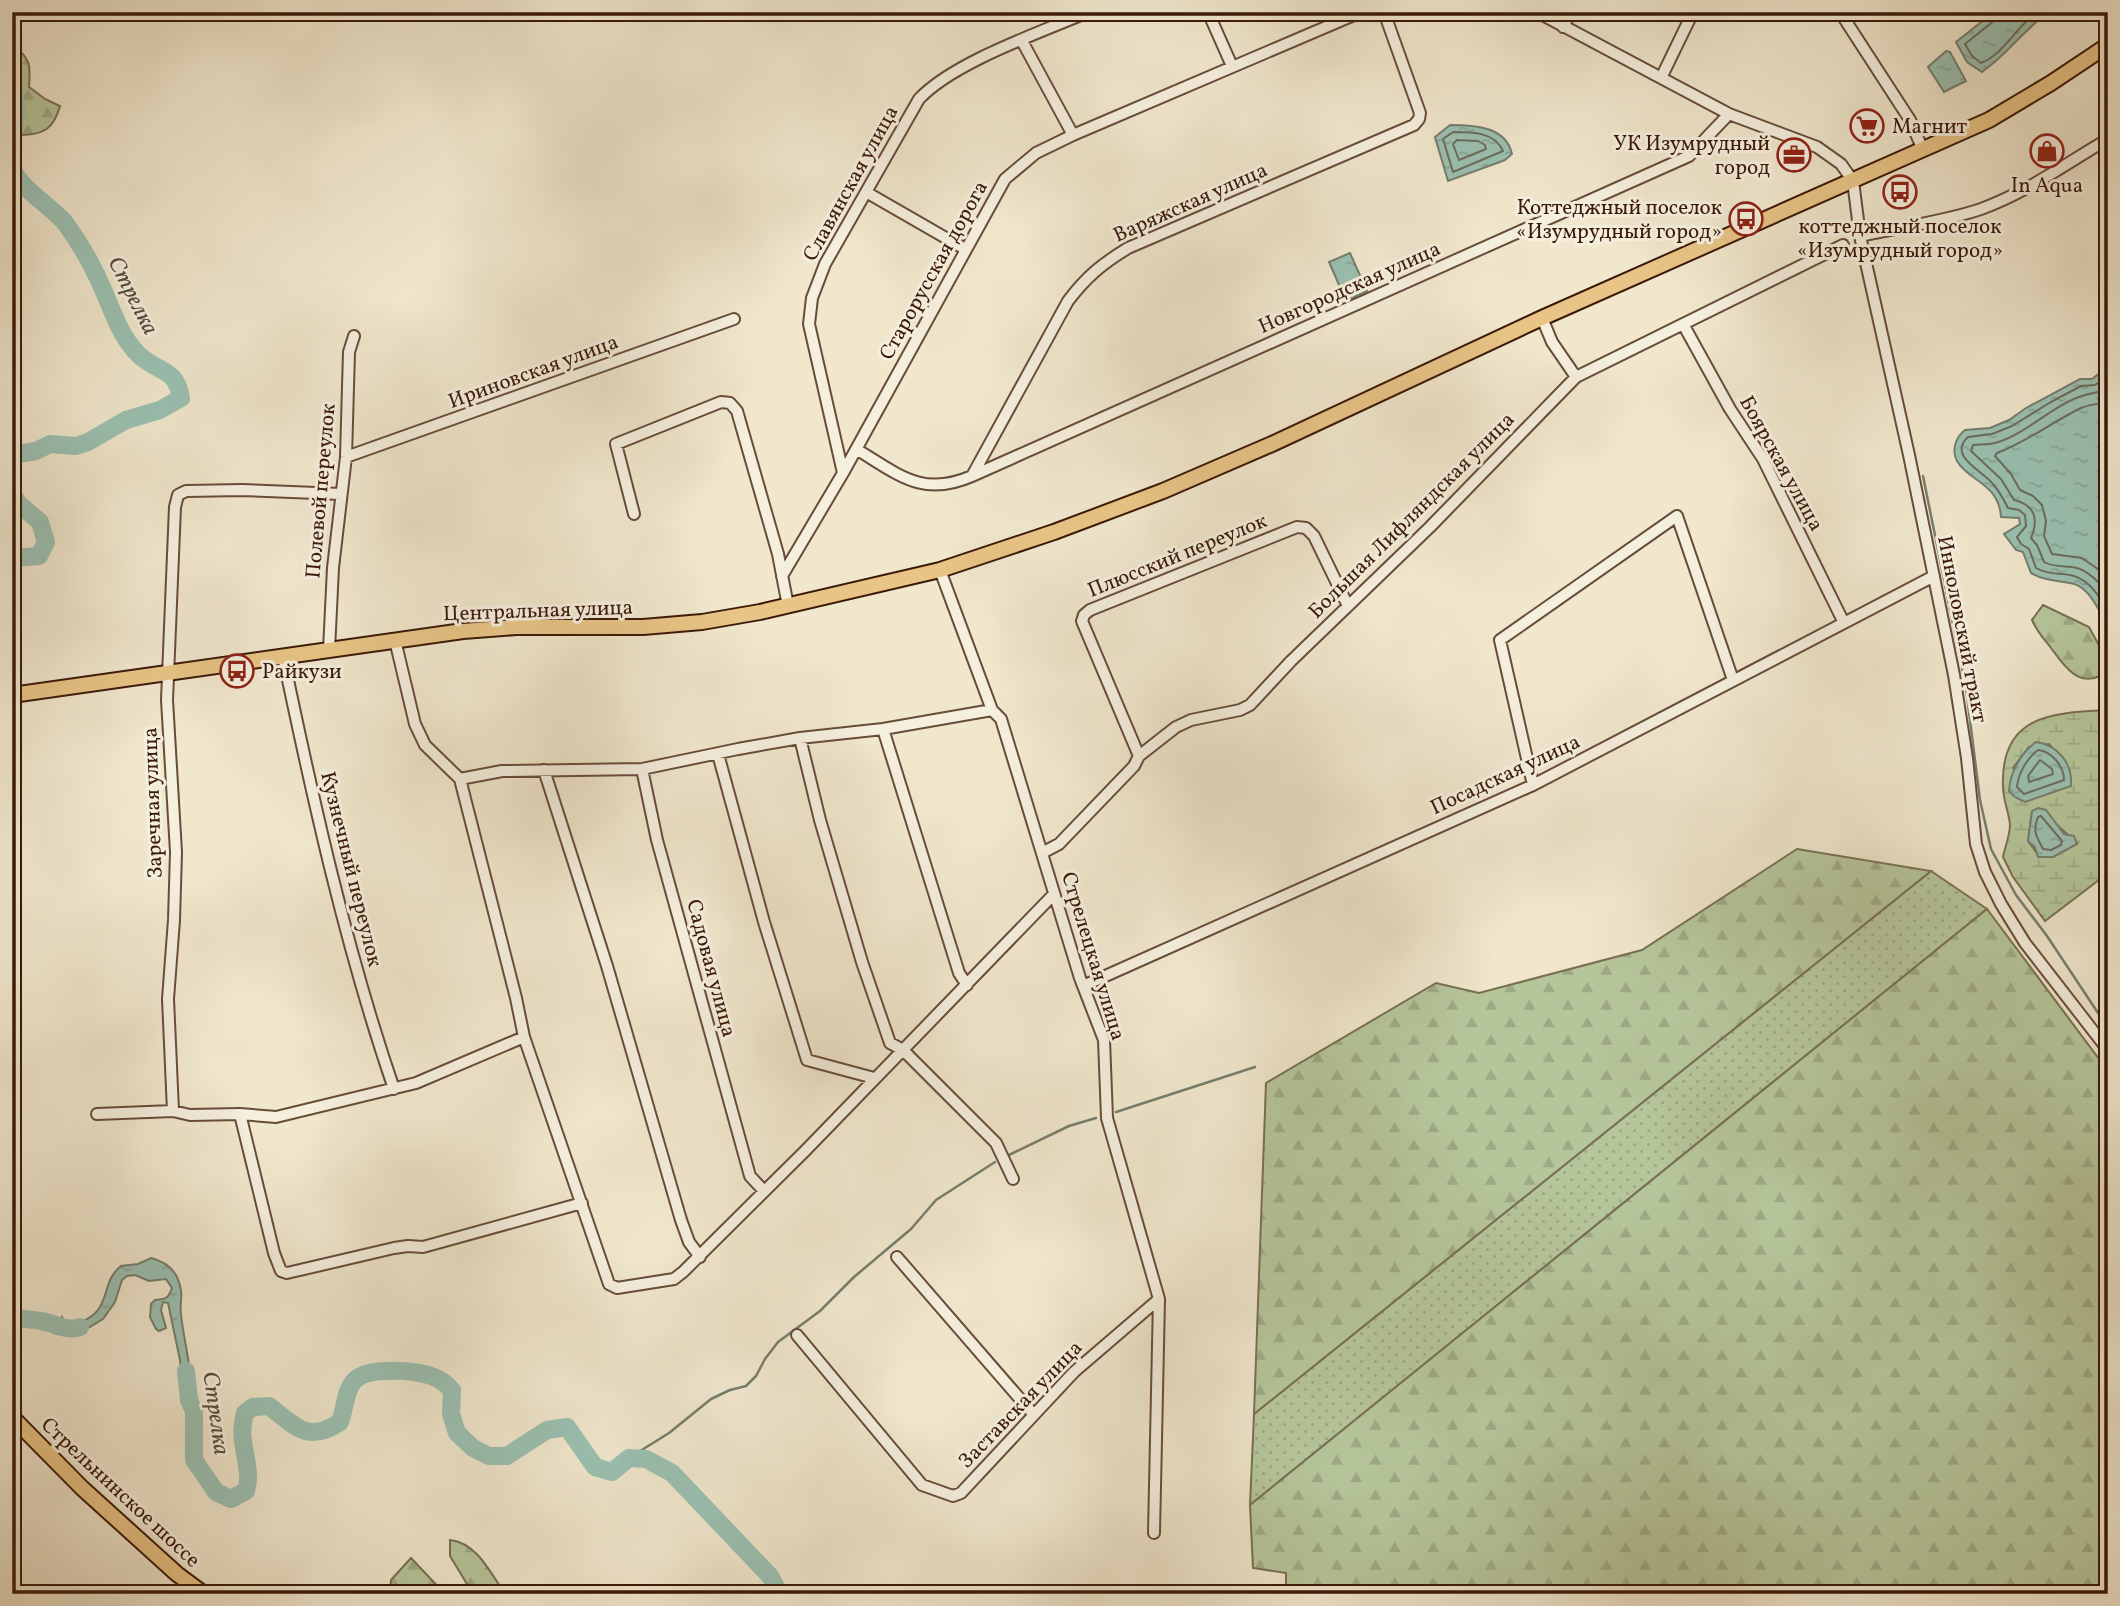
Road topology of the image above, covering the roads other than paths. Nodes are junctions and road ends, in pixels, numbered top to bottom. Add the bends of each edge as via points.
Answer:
1 (1088, 12) edge
2 (1208, 12) edge
3 (1361, 12) edge
4 (1384, 12) edge
5 (1536, 12) edge
6 (1571, 12) edge
7 (1693, 12) edge
8 (1840, 12) edge
9 (1563, 27) junction
10 (1022, 41) junction
11 (2108, 45) edge
12 (1231, 66) junction
13 (1661, 76) junction
14 (1729, 114) junction
15 (1073, 135) junction
16 (2108, 139) edge
17 (1923, 150) junction
18 (1853, 181) junction
19 (866, 192) junction
20 (1860, 236) junction
21 (1843, 244) dead end
22 (965, 249) junction
23 (1542, 318) junction
24 (734, 319) dead end
25 (1683, 324) junction
26 (354, 335) dead end
27 (1576, 377) junction
28 (856, 449) junction
29 (345, 457) junction
30 (843, 473) junction
31 (972, 476) junction
32 (341, 494) junction
33 (634, 513) dead end
34 (940, 570) junction
35 (782, 576) junction
36 (1934, 576) junction
37 (788, 606) junction
38 (1348, 606) junction
39 (1844, 623) junction
40 (395, 640) junction
41 (329, 650) junction
42 (283, 656) junction
43 (168, 673) junction
44 (1733, 680) junction
45 (12, 695) edge
46 (992, 710) junction
47 (883, 729) junction
48 (800, 738) junction
49 (718, 754) junction
50 (1139, 756) junction
51 (642, 769) junction
52 (544, 770) junction
53 (460, 779) junction
54 (1533, 785) junction
55 (1042, 853) junction
56 (1054, 894) junction
57 (967, 985) junction
58 (1083, 986) junction
59 (524, 1037) junction
60 (903, 1050) junction
61 (2108, 1050) edge
62 (874, 1079) junction
63 (394, 1088) junction
64 (171, 1111) junction
65 (97, 1114) dead end
66 (242, 1114) junction
67 (1013, 1179) dead end
68 (764, 1191) junction
69 (582, 1203) junction
70 (700, 1257) junction
71 (897, 1257) dead end
72 (1159, 1298) junction
73 (797, 1335) dead end
74 (1034, 1415) junction
75 (12, 1417) edge
76 (1154, 1533) dead end
77 (204, 1594) edge

1 - 10 street, Славянская улица
2 - 12 street
3 - 12 street, Старорусская дорога
4 - 31 street, Варяжская улица via 1420,113 1414,125 1128,248 1099,265 1068,301
5 - 9 street
6 - 9 street
7 - 13 street
8 - 17 street via 1910,120
9 - 13 street
10 - 15 street
10 - 19 street, Славянская улица via 932,85 919,99
11 - 17 main road, Центральная улица via 1989,120
12 - 15 street, Старорусская дорога
13 - 14 street
14 - 18 street via 1817,147 1841,164
14 - 31 street, Новгородская улица via 1689,156
15 - 22 street, Старорусская дорога via 1035,153 1004,179
16 - 20 street via 1983,208
17 - 18 main road, Центральная улица
18 - 20 street, Инноловский тракт
18 - 23 main road, Центральная улица
19 - 22 street
19 - 30 street, Славянская улица via 825,264 812,298 809,324
20 - 36 street, Инноловский тракт
21 - 25 street, Большая Лифляндская улица
22 - 28 street, Старорусская дорога
23 - 27 street
23 - 34 main road, Центральная улица via 1163,491
24 - 29 street, Ириновская улица
25 - 27 street, Большая Лифляндская улица
25 - 39 street, Боярская улица via 1763,459
26 - 29 street, Полевой переулок via 349,352
27 - 38 street, Большая Лифляндская улица
28 - 30 street, Старорусская дорога
28 - 31 street via 922,484 940,486
29 - 32 street, Полевой переулок
30 - 35 street, Старорусская дорога
32 - 41 street, Полевой переулок
32 - 43 street, Заречная улица via 242,490 178,495
33 - 35 street via 616,444 683,416 730,403 737,411
34 - 37 main road, Центральная улица
34 - 46 street, Стрелецкая улица
35 - 37 street
36 - 39 street, Посадская улица
36 - 61 street, Инноловский тракт via 1985,872 2025,943
37 - 40 main road, Центральная улица via 702,622 516,627
38 - 50 street, Большая Лифляндская улица via 1250,705 1191,720
38 - 50 street, Плюсский переулок via 1314,536 1297,527 1090,610 1083,621
39 - 44 street, Посадская улица
40 - 41 main road, Центральная улица
40 - 53 street via 415,724 425,745
41 - 42 main road, Центральная улица
42 - 43 main road, Центральная улица
42 - 63 street, Кузнечный переулок via 307,773 368,1013
43 - 45 main road, Центральная улица
43 - 64 street, Заречная улица via 176,852 168,999
44 - 54 street, Посадская улица
44 - 54 street via 1677,516 1500,640
46 - 47 street
46 - 55 street, Стрелецкая улица via 1000,719
47 - 48 street
47 - 57 street via 959,973
48 - 49 street
48 - 60 street via 862,962 890,1043
49 - 51 street
49 - 62 street via 807,1060
50 - 55 street, Большая Лифляндская улица via 1059,844
51 - 52 street
51 - 68 street, Садовая улица via 657,840 750,1176
52 - 53 street
52 - 70 street via 681,1220
53 - 59 street
54 - 58 street, Посадская улица
55 - 56 street, Стрелецкая улица
56 - 57 street
56 - 58 street, Стрелецкая улица
57 - 60 street
58 - 72 street, Стрелецкая улица via 1104,1040 1107,1118
59 - 63 street
59 - 69 street
60 - 62 street
60 - 67 street via 996,1143
62 - 68 street
63 - 66 street via 276,1117
64 - 65 street
64 - 66 street
66 - 69 street via 274,1253 281,1271 287,1273 394,1248 423,1248
68 - 70 street
69 - 70 street via 609,1284 617,1288 674,1279
71 - 74 street
72 - 74 street, Заставская улица via 1074,1372
72 - 76 street, Стрелецкая улица
73 - 74 street, Заставская улица via 922,1485 943,1494 961,1493
75 - 77 main road, Стрельнинское шоссе via 82,1488

